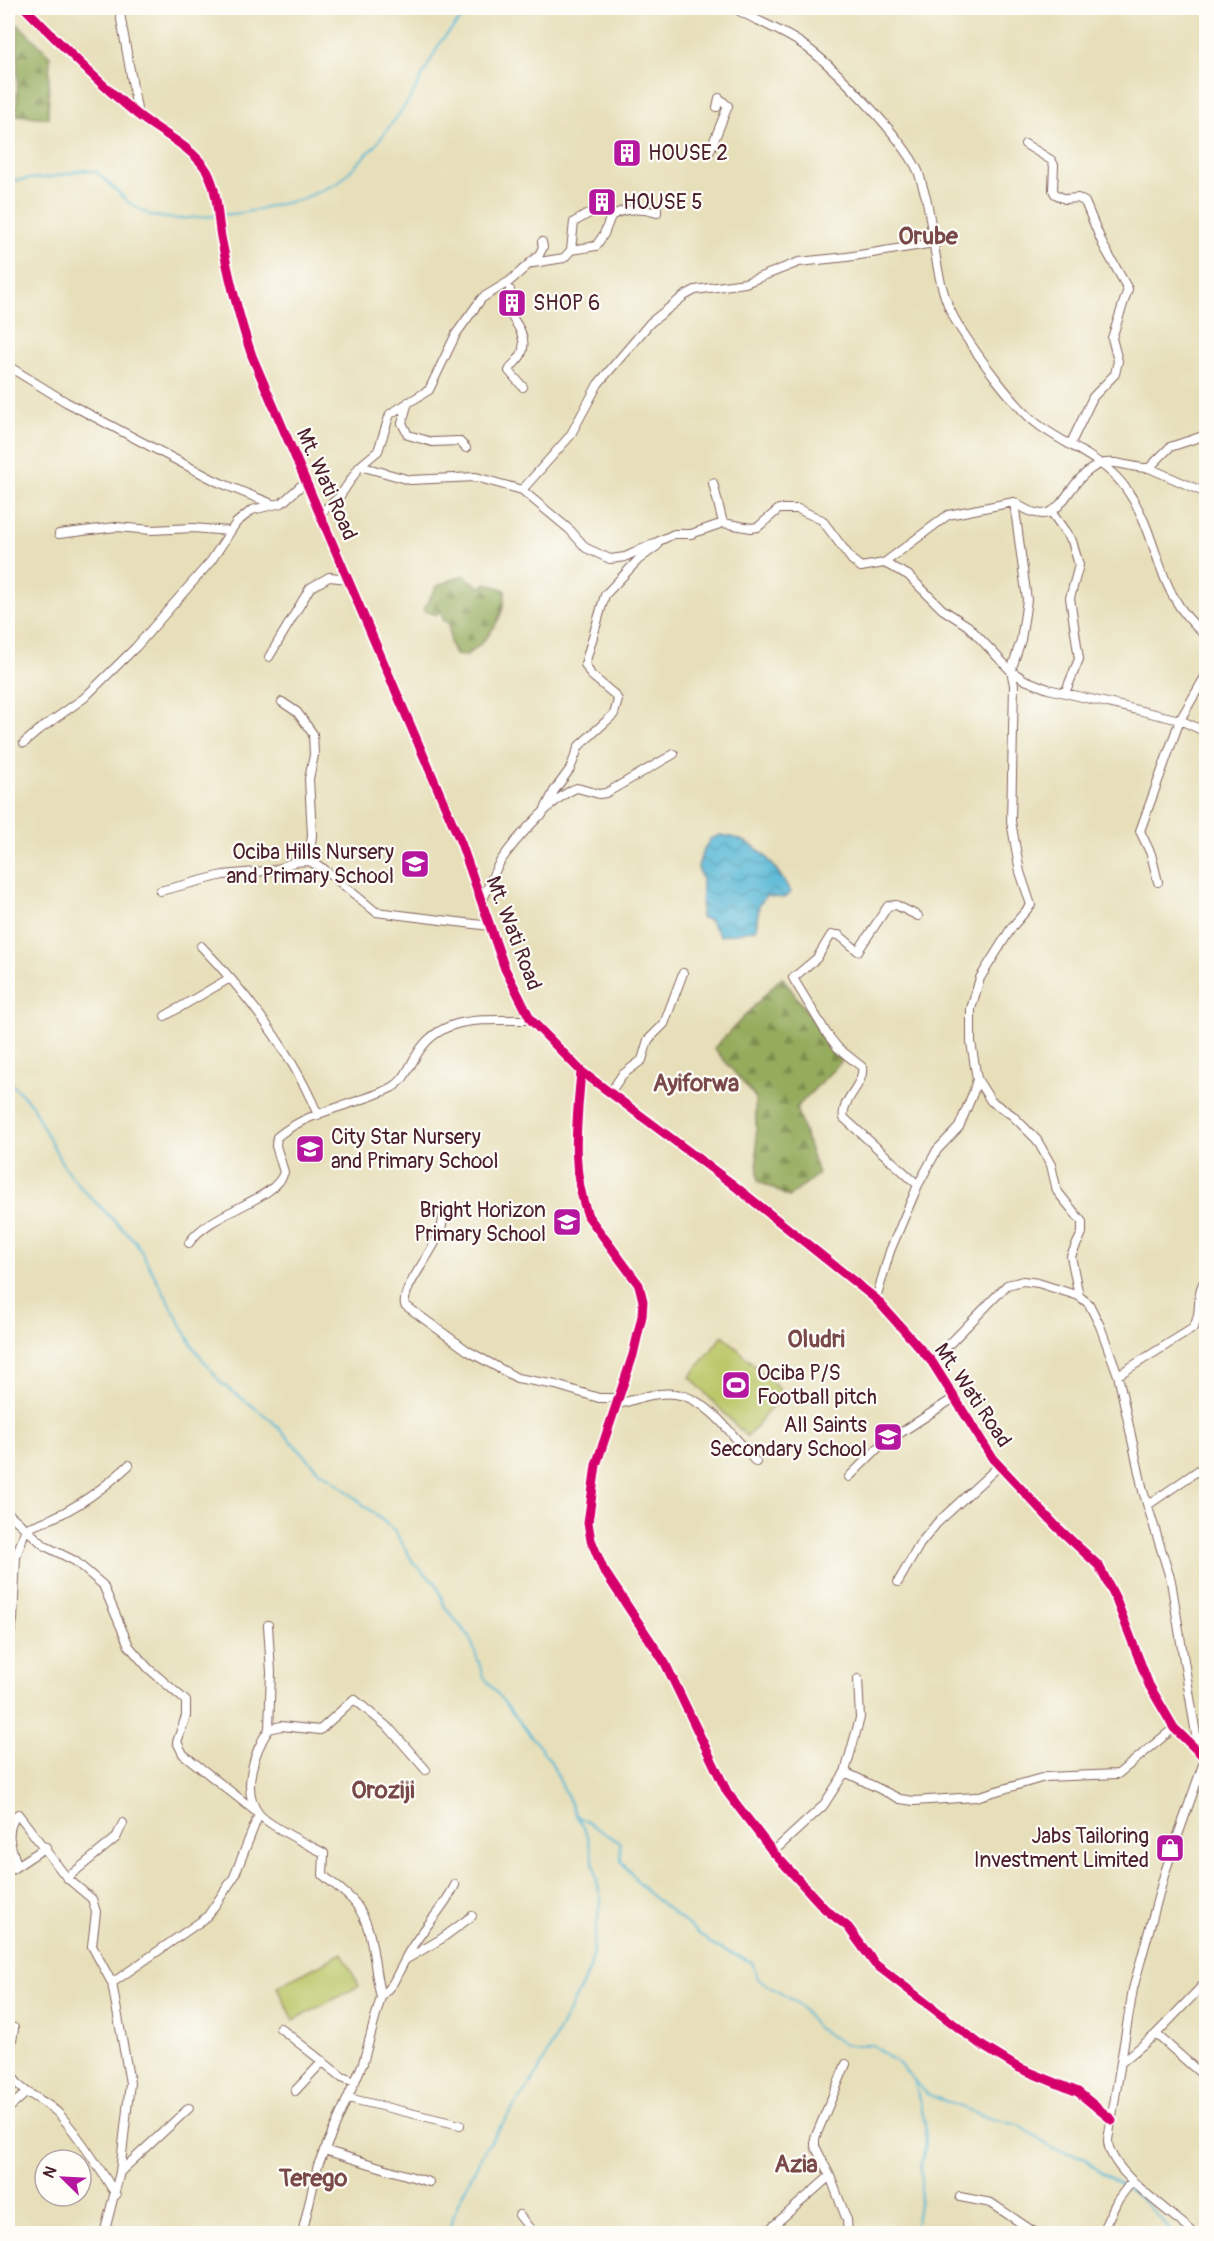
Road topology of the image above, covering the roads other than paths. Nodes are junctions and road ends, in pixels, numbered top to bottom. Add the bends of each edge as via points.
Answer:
1 (25, 8) edge
2 (119, 8) edge
3 (734, 8) edge
4 (717, 107) dead end
5 (138, 115) junction
6 (1025, 144) dead end
7 (709, 153) dead end
8 (657, 208) dead end
9 (593, 211) dead end
10 (542, 242) dead end
11 (934, 243) junction
12 (571, 250) junction
13 (513, 277) junction
14 (508, 287) junction
15 (514, 300) dead end
16 (8, 366) edge
17 (523, 387) dead end
18 (408, 402) junction
19 (1206, 435) edge
20 (1070, 445) junction
21 (466, 448) dead end
22 (1100, 464) junction
23 (360, 466) junction
24 (1149, 468) junction
25 (305, 482) junction
26 (713, 483) dead end
27 (522, 490) junction
28 (1206, 493) edge
29 (1014, 502) junction
30 (273, 505) junction
31 (321, 513) junction
32 (1052, 513) junction
33 (723, 523) junction
34 (229, 531) junction
35 (59, 534) dead end
36 (667, 537) junction
37 (885, 563) junction
38 (349, 579) junction
39 (1206, 636) edge
40 (269, 657) dead end
41 (1011, 671) junction
42 (1206, 675) edge
43 (1025, 680) junction
44 (1014, 685) junction
45 (1065, 693) junction
46 (282, 702) dead end
47 (1180, 720) junction
48 (1206, 732) edge
49 (24, 743) dead end
50 (674, 754) dead end
51 (542, 815) junction
52 (309, 861) junction
53 (1158, 882) dead end
54 (160, 891) dead end
55 (483, 900) junction
56 (918, 916) dead end
57 (490, 926) junction
58 (201, 946) dead end
59 (683, 973) dead end
60 (230, 978) junction
61 (165, 1016) dead end
62 (531, 1020) junction
63 (580, 1071) junction
64 (977, 1079) junction
65 (610, 1093) junction
66 (318, 1114) junction
67 (918, 1185) junction
68 (442, 1218) dead end
69 (189, 1243) dead end
70 (1206, 1279) edge
71 (1079, 1296) junction
72 (876, 1299) junction
73 (932, 1362) junction
74 (1118, 1375) junction
75 (954, 1398) junction
76 (617, 1401) junction
77 (756, 1462) dead end
78 (129, 1465) dead end
79 (1206, 1465) edge
80 (999, 1466) junction
81 (849, 1477) dead end
82 (1148, 1505) junction
83 (8, 1513) edge
84 (26, 1528) junction
85 (898, 1582) dead end
86 (268, 1625) dead end
87 (8, 1644) edge
88 (858, 1678) dead end
89 (1174, 1728) junction
90 (270, 1729) junction
91 (1204, 1756) edge
92 (426, 1770) dead end
93 (845, 1772) junction
94 (259, 1814) junction
95 (123, 1823) dead end
96 (46, 1847) junction
97 (773, 1852) junction
98 (17, 1864) junction
99 (8, 1872) edge
100 (67, 1878) junction
101 (455, 1885) dead end
102 (472, 1916) dead end
103 (405, 1960) junction
104 (1206, 1982) edge
105 (112, 1983) junction
106 (381, 1997) junction
107 (14, 2028) dead end
108 (280, 2028) dead end
109 (1156, 2034) junction
110 (323, 2061) junction
111 (1122, 2062) junction
112 (846, 2064) dead end
113 (1206, 2078) edge
114 (355, 2082) junction
115 (295, 2091) dead end
116 (26, 2093) junction
117 (348, 2098) junction
118 (189, 2108) dead end
119 (8, 2109) edge
120 (1112, 2120) junction
121 (460, 2125) dead end
122 (324, 2150) junction
123 (120, 2172) junction
124 (830, 2176) junction
125 (1132, 2181) junction
126 (429, 2182) dead end
127 (116, 2195) junction
128 (960, 2197) dead end
129 (519, 2215) dead end
130 (104, 2234) edge
131 (302, 2234) edge
132 (534, 2234) edge
133 (764, 2234) edge
134 (848, 2234) edge
135 (1037, 2234) edge
136 (1101, 2234) edge
137 (1195, 2234) edge

1 - 5 street, Mt. Wati Road
2 - 5 street
3 - 11 street via 792,37 824,61 903,146 918,172
4 - 7 street via 719,98 728,106
5 - 25 street, Mt. Wati Road via 197,159 207,171 243,329
6 - 20 street via 1054,165 1055,194 1085,202 1103,246 1128,289 1112,338 1118,361 1115,374 1094,398
8 - 12 street via 657,213 620,211 611,216 596,246
9 - 12 street via 574,222
10 - 13 street via 542,251
11 - 20 street via 945,299 960,328 1013,401 1036,423
11 - 27 street via 799,261 745,284 695,290 684,296 650,323 598,384 570,436
12 - 13 street via 560,261 534,262 524,273
13 - 14 street
14 - 15 street
14 - 17 street via 504,306 525,343 510,371
14 - 18 street via 482,298 456,334 434,383 423,395
16 - 30 street via 216,481
18 - 21 street via 402,423 408,435 432,442 459,441
18 - 23 street via 390,414 378,451
19 - 24 street via 1170,447
20 - 22 street
22 - 24 street
22 - 32 street via 1082,476
22 - 39 street via 1126,489 1136,505 1175,602
23 - 27 street via 410,480 476,477
23 - 31 street via 340,496
24 - 28 street
25 - 30 street via 282,503
25 - 31 street, Mt. Wati Road
26 - 33 street
27 - 36 street via 586,548 602,556 618,559
29 - 32 street via 1042,516
29 - 37 street via 948,515
29 - 41 street via 1027,600
30 - 34 street via 252,510
31 - 38 street, Mt. Wati Road
32 - 45 street via 1072,541 1079,565 1070,598 1079,659
33 - 36 street
33 - 37 street via 758,527 779,509 798,508 822,520 856,563 866,567
34 - 35 street via 116,526
34 - 49 street via 211,561 136,647 77,704
36 - 51 street via 638,560 602,603 585,664 591,675 615,695 617,707 579,746
37 - 41 street via 915,580 942,609 968,626
38 - 40 street via 330,577 310,588
38 - 55 street, Mt. Wati Road
41 - 43 street
41 - 44 street
42 - 47 street
43 - 44 street
43 - 45 street
44 - 64 street via 1011,821 1020,872 1031,905 991,959 973,999 971,1042
45 - 47 street
46 - 52 street via 297,712 313,735
47 - 48 street
47 - 53 street via 1140,831
50 - 51 street via 606,793 572,790
51 - 55 street via 499,864
52 - 54 street via 275,870 222,875
52 - 57 street via 376,912
55 - 57 street, Mt. Wati Road
56 - 67 street via 896,905 888,906 858,951 831,934 817,958 793,978 826,1034 862,1067 844,1118
57 - 62 street, Mt. Wati Road via 514,990
58 - 60 street
59 - 65 street via 664,1024 648,1040 642,1060 622,1075
60 - 61 street
60 - 66 street via 271,1033
62 - 63 street, Mt. Wati Road
62 - 66 street via 445,1026 423,1046 393,1088
63 - 65 street, Mt. Wati Road
63 - 76 street via 575,1164 583,1203 588,1216 639,1286 643,1301 637,1339
64 - 67 street via 959,1127 937,1150
64 - 71 street via 991,1101 1037,1140 1051,1165 1057,1191 1082,1222 1082,1233 1071,1256
65 - 72 street, Mt. Wati Road
66 - 69 street via 277,1137 284,1172 277,1185 215,1219
67 - 72 street via 890,1251
68 - 76 street via 440,1234 412,1281 405,1305 468,1351 517,1378
70 - 74 street via 1200,1288 1199,1318 1192,1329
71 - 73 street via 1038,1283 1007,1285
71 - 74 street via 1095,1314
72 - 73 street, Mt. Wati Road
73 - 75 street, Mt. Wati Road
74 - 82 street
75 - 80 street, Mt. Wati Road
75 - 81 street via 879,1447
76 - 77 street via 677,1394 715,1417
76 - 97 street via 592,1486 588,1522 591,1540 603,1569 665,1663 727,1792
78 - 84 street via 64,1513
79 - 82 street
80 - 85 street via 937,1523
80 - 89 street, Mt. Wati Road via 1099,1566 1142,1670
82 - 91 street via 1171,1581
83 - 84 street
84 - 87 street via 16,1557
84 - 94 street via 45,1546 75,1561 104,1585 129,1646 186,1701 186,1716 177,1742 183,1754
86 - 90 street
88 - 93 street via 860,1718
89 - 91 street, Mt. Wati Road
89 - 93 street via 1118,1774 1045,1777 976,1797 900,1799
90 - 92 street via 281,1726 320,1730 354,1699 390,1729
90 - 94 street via 252,1768 250,1783
91 - 111 street via 1157,1898 1128,2010
93 - 97 street via 822,1806
94 - 105 street via 234,1877 207,1917
94 - 106 street via 324,1853 323,1875 348,1896 368,1925
95 - 100 street via 116,1838
96 - 98 street
96 - 98 street via 18,1814 9,1836
96 - 100 street
97 - 120 street via 825,1909 848,1928 875,1964 981,2045 1017,2067 1072,2088
98 - 99 street
100 - 105 street via 95,1906 92,1946
101 - 103 street
102 - 103 street
103 - 106 street
104 - 109 street
105 - 123 street via 129,2073
106 - 114 street
107 - 116 street via 8,2066
108 - 110 street
109 - 111 street
109 - 113 street
110 - 114 street
110 - 115 street
111 - 120 street
112 - 124 street via 815,2138
114 - 117 street
116 - 119 street
116 - 127 street via 59,2113
117 - 121 street
117 - 122 street
118 - 123 street
120 - 125 street via 1108,2149
122 - 126 street
122 - 131 street
123 - 127 street
124 - 133 street
124 - 134 street
125 - 136 street
125 - 137 street
127 - 130 street
128 - 135 street via 991,2203
129 - 132 street

